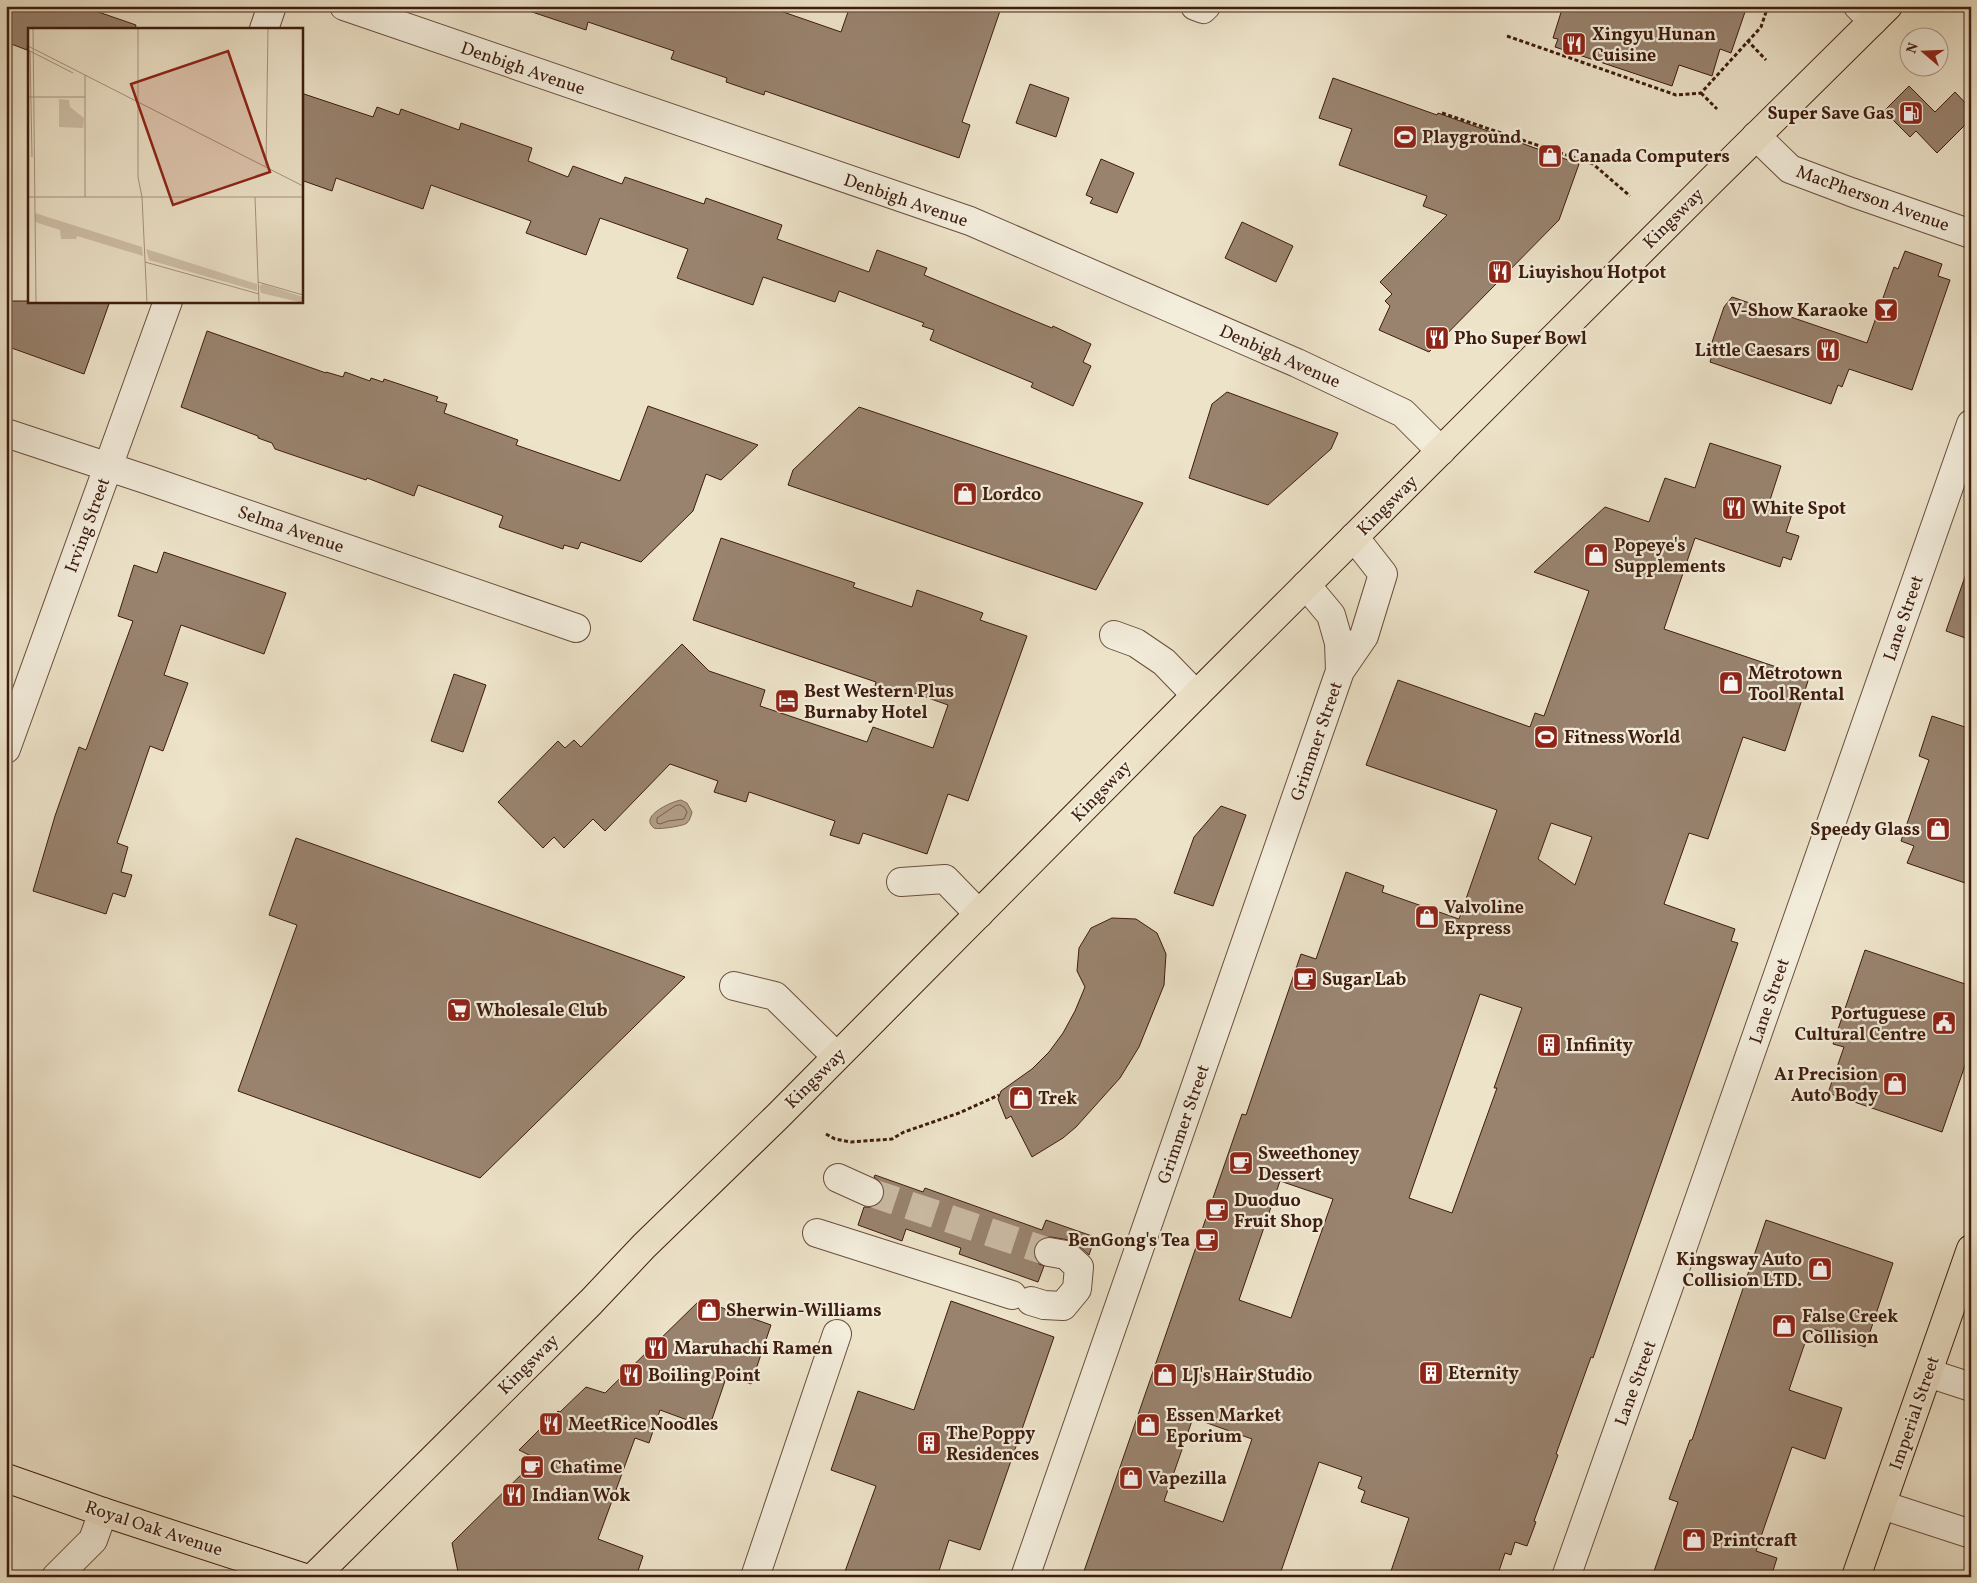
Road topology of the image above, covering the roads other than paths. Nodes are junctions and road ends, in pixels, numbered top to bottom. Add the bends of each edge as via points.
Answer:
1 (272, 6) edge
2 (344, 6) edge
3 (1195, 6) edge
4 (1206, 6) edge
5 (1873, 11) edge
6 (264, 28) edge
7 (1756, 136) junction
8 (1971, 234) edge
9 (168, 302) edge
10 (1971, 424) edge
11 (6, 433) edge
12 (1441, 451) junction
13 (109, 467) junction
14 (1354, 537) junction
15 (1306, 585) junction
16 (576, 628) dead end
17 (1114, 636) dead end
18 (1340, 671) junction
19 (1196, 695) junction
20 (14, 704) edge
21 (6, 750) edge
22 (901, 882) dead end
23 (978, 914) junction
24 (734, 986) dead end
25 (836, 1056) junction
26 (838, 1178) dead end
27 (870, 1192) tunnel mouth
28 (816, 1233) dead end
29 (1971, 1249) edge
30 (1049, 1252) tunnel mouth
31 (837, 1334) dead end
32 (1928, 1373) junction
33 (1971, 1387) edge
34 (6, 1478) edge
35 (1882, 1505) junction
36 (103, 1512) junction
37 (1971, 1534) edge
38 (56, 1577) edge
39 (302, 1577) edge
40 (314, 1577) edge
41 (755, 1577) edge
42 (1025, 1577) edge
43 (1566, 1577) edge
44 (1856, 1577) edge

1 - 6 street
2 - 12 street, Denbigh Avenue via 970,221 1297,363 1403,413
3 - 4 street via 1203,9
5 - 7 main road, Kingsway
7 - 8 street, MacPherson Avenue via 1790,169
7 - 12 main road, Kingsway
9 - 13 street, Irving Street
10 - 43 street, Lane Street
11 - 13 street, Selma Avenue
12 - 14 main road, Kingsway
13 - 16 street, Selma Avenue
13 - 20 street, Irving Street
14 - 15 main road, Kingsway
14 - 18 street, Grimmer Street via 1383,574 1364,636
15 - 18 street, Grimmer Street via 1331,615
15 - 19 main road, Kingsway
17 - 19 street via 1136,644 1164,662
18 - 42 street, Grimmer Street
19 - 23 main road, Kingsway
20 - 21 street, Irving Street
22 - 23 street via 945,880
23 - 25 main road, Kingsway
24 - 25 street via 775,996
25 - 40 main road, Kingsway
26 - 27 street
28 - 30 street via 1044,1306 1063,1306 1077,1289 1079,1267 1066,1256
29 - 32 main road, Imperial Street
31 - 41 street
32 - 33 street
32 - 35 main road, Imperial Street
34 - 36 main road, Royal Oak Avenue
35 - 37 street
35 - 44 main road, Imperial Street
36 - 38 street via 93,1540
36 - 39 main road, Royal Oak Avenue

